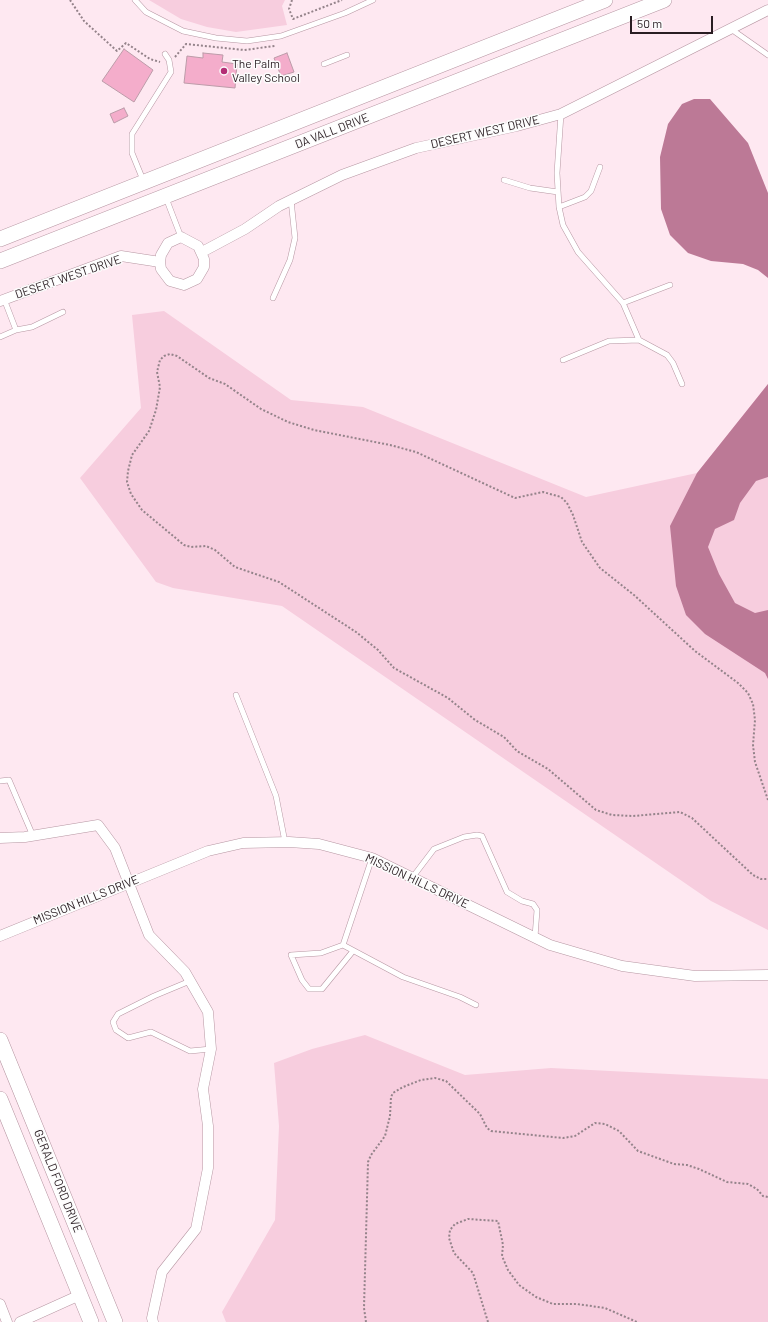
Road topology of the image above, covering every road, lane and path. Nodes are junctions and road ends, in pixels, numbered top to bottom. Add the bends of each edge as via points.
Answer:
1 (70, 0) edge
2 (135, 0) edge
3 (292, 0) edge
4 (342, 0) edge
5 (373, 0) edge
6 (605, 0) edge
7 (664, 0) edge
8 (768, 10) edge
9 (730, 28) junction
10 (279, 45) dead end
11 (165, 54) dead end
12 (347, 55) dead end
13 (768, 55) edge
14 (169, 60) junction
15 (324, 64) dead end
16 (561, 114) junction
17 (600, 167) dead end
18 (504, 180) dead end
19 (144, 182) junction
20 (558, 192) junction
21 (165, 196) junction
22 (291, 200) junction
23 (559, 207) junction
24 (181, 237) junction
25 (0, 239) edge
26 (202, 252) junction
27 (0, 261) edge
28 (160, 262) junction
29 (670, 285) dead end
30 (273, 298) dead end
31 (2, 300) edge
32 (623, 303) junction
33 (63, 312) dead end
34 (16, 330) junction
35 (0, 337) edge
36 (639, 340) junction
37 (563, 360) dead end
38 (682, 384) dead end
39 (236, 695) dead end
40 (0, 781) edge
41 (768, 800) edge
42 (33, 836) junction
43 (0, 838) edge
44 (285, 842) junction
45 (372, 858) junction
46 (412, 878) junction
47 (768, 879) edge
48 (128, 883) junction
49 (0, 936) edge
50 (535, 937) junction
51 (343, 945) junction
52 (353, 951) junction
53 (768, 975) edge
54 (190, 981) junction
55 (476, 1004) dead end
56 (0, 1040) edge
57 (211, 1049) junction
58 (0, 1099) edge
59 (768, 1197) edge
60 (80, 1295) junction
61 (0, 1304) edge
62 (7, 1322) edge
63 (20, 1322) edge
64 (91, 1322) edge
65 (116, 1322) edge
66 (153, 1322) edge
67 (366, 1322) edge
68 (488, 1322) edge
69 (637, 1322) edge

1 - 14 path via 84,21 117,52 126,43 157,62
2 - 5 lane via 146,12 183,32 247,41 281,36 345,14
3 - 4 path via 290,9 293,18
6 - 19 main road, DA VALL DRIVE
7 - 21 main road, DA VALL DRIVE
8 - 9 street, DESERT WEST DRIVE
9 - 13 lane
9 - 16 street, DESERT WEST DRIVE
10 - 14 path via 244,50 186,44 173,59
11 - 14 lane
12 - 15 lane
14 - 19 lane via 171,72 132,134 132,154
16 - 20 lane
16 - 22 street, DESERT WEST DRIVE via 416,148 342,175
17 - 23 lane via 591,191 585,197
18 - 20 lane via 530,188
19 - 25 main road, DA VALL DRIVE
20 - 23 lane
21 - 24 lane
21 - 27 main road, DA VALL DRIVE
22 - 26 street, DESERT WEST DRIVE
22 - 30 lane via 295,238 290,260
23 - 32 lane via 563,225 578,252
24 - 26 street via 198,246
24 - 28 street via 168,243
26 - 28 street via 202,273 197,279 184,284 176,284 164,276
28 - 31 street, DESERT WEST DRIVE via 121,256
29 - 32 lane
31 - 34 lane
32 - 36 lane
33 - 34 lane via 32,327
34 - 35 lane
36 - 37 lane via 609,341
36 - 38 lane via 667,355 674,363
39 - 44 lane via 276,796
40 - 42 lane via 9,780
41 - 47 path via 755,762 755,720 753,704 748,693 600,568 582,542 567,502 561,497 543,492 515,498 416,452 288,422 261,409 177,356 170,354 160,360 157,372 160,387 156,410 149,431 132,455 128,471 127,482 131,494 142,510 184,545 206,546 215,550 235,567 279,582 337,620 370,643 394,668 448,698 475,720 504,737 517,751 548,769 596,810 612,815 634,816 680,812 692,818 753,875
42 - 43 street
42 - 48 street via 98,824 115,848
44 - 45 street, MISSION HILLS DRIVE via 319,844
44 - 48 street, MISSION HILLS DRIVE via 242,843 208,851
45 - 46 street, MISSION HILLS DRIVE
45 - 51 lane
46 - 50 street, MISSION HILLS DRIVE
46 - 50 lane via 434,849 464,838 482,836 507,892 533,904 536,910
48 - 49 street, MISSION HILLS DRIVE
48 - 54 street via 149,935 185,972
50 - 53 street, MISSION HILLS DRIVE via 550,945 622,966 695,976
51 - 52 lane
51 - 52 lane via 321,954 291,955 309,989 322,989
52 - 55 lane via 404,977
54 - 57 street via 208,1012
54 - 57 lane via 118,1014 113,1022 116,1030 128,1038 151,1032 190,1051
56 - 65 main road, GERALD FORD DRIVE
57 - 66 street via 203,1089 208,1126 208,1168 196,1229 162,1272
58 - 60 main road, GERALD FORD DRIVE
59 - 67 path via 748,1184 727,1182 699,1169 674,1164 638,1151 619,1131 605,1124 595,1123 575,1136 563,1138 491,1131 480,1114 446,1081 435,1078 422,1080 393,1093 385,1136 368,1162 364,1308
60 - 63 street
60 - 64 main road, GERALD FORD DRIVE
61 - 62 street
68 - 69 path via 475,1278 454,1253 449,1238 450,1230 455,1224 468,1219 498,1221 504,1263 519,1285 536,1297 553,1304 605,1308

